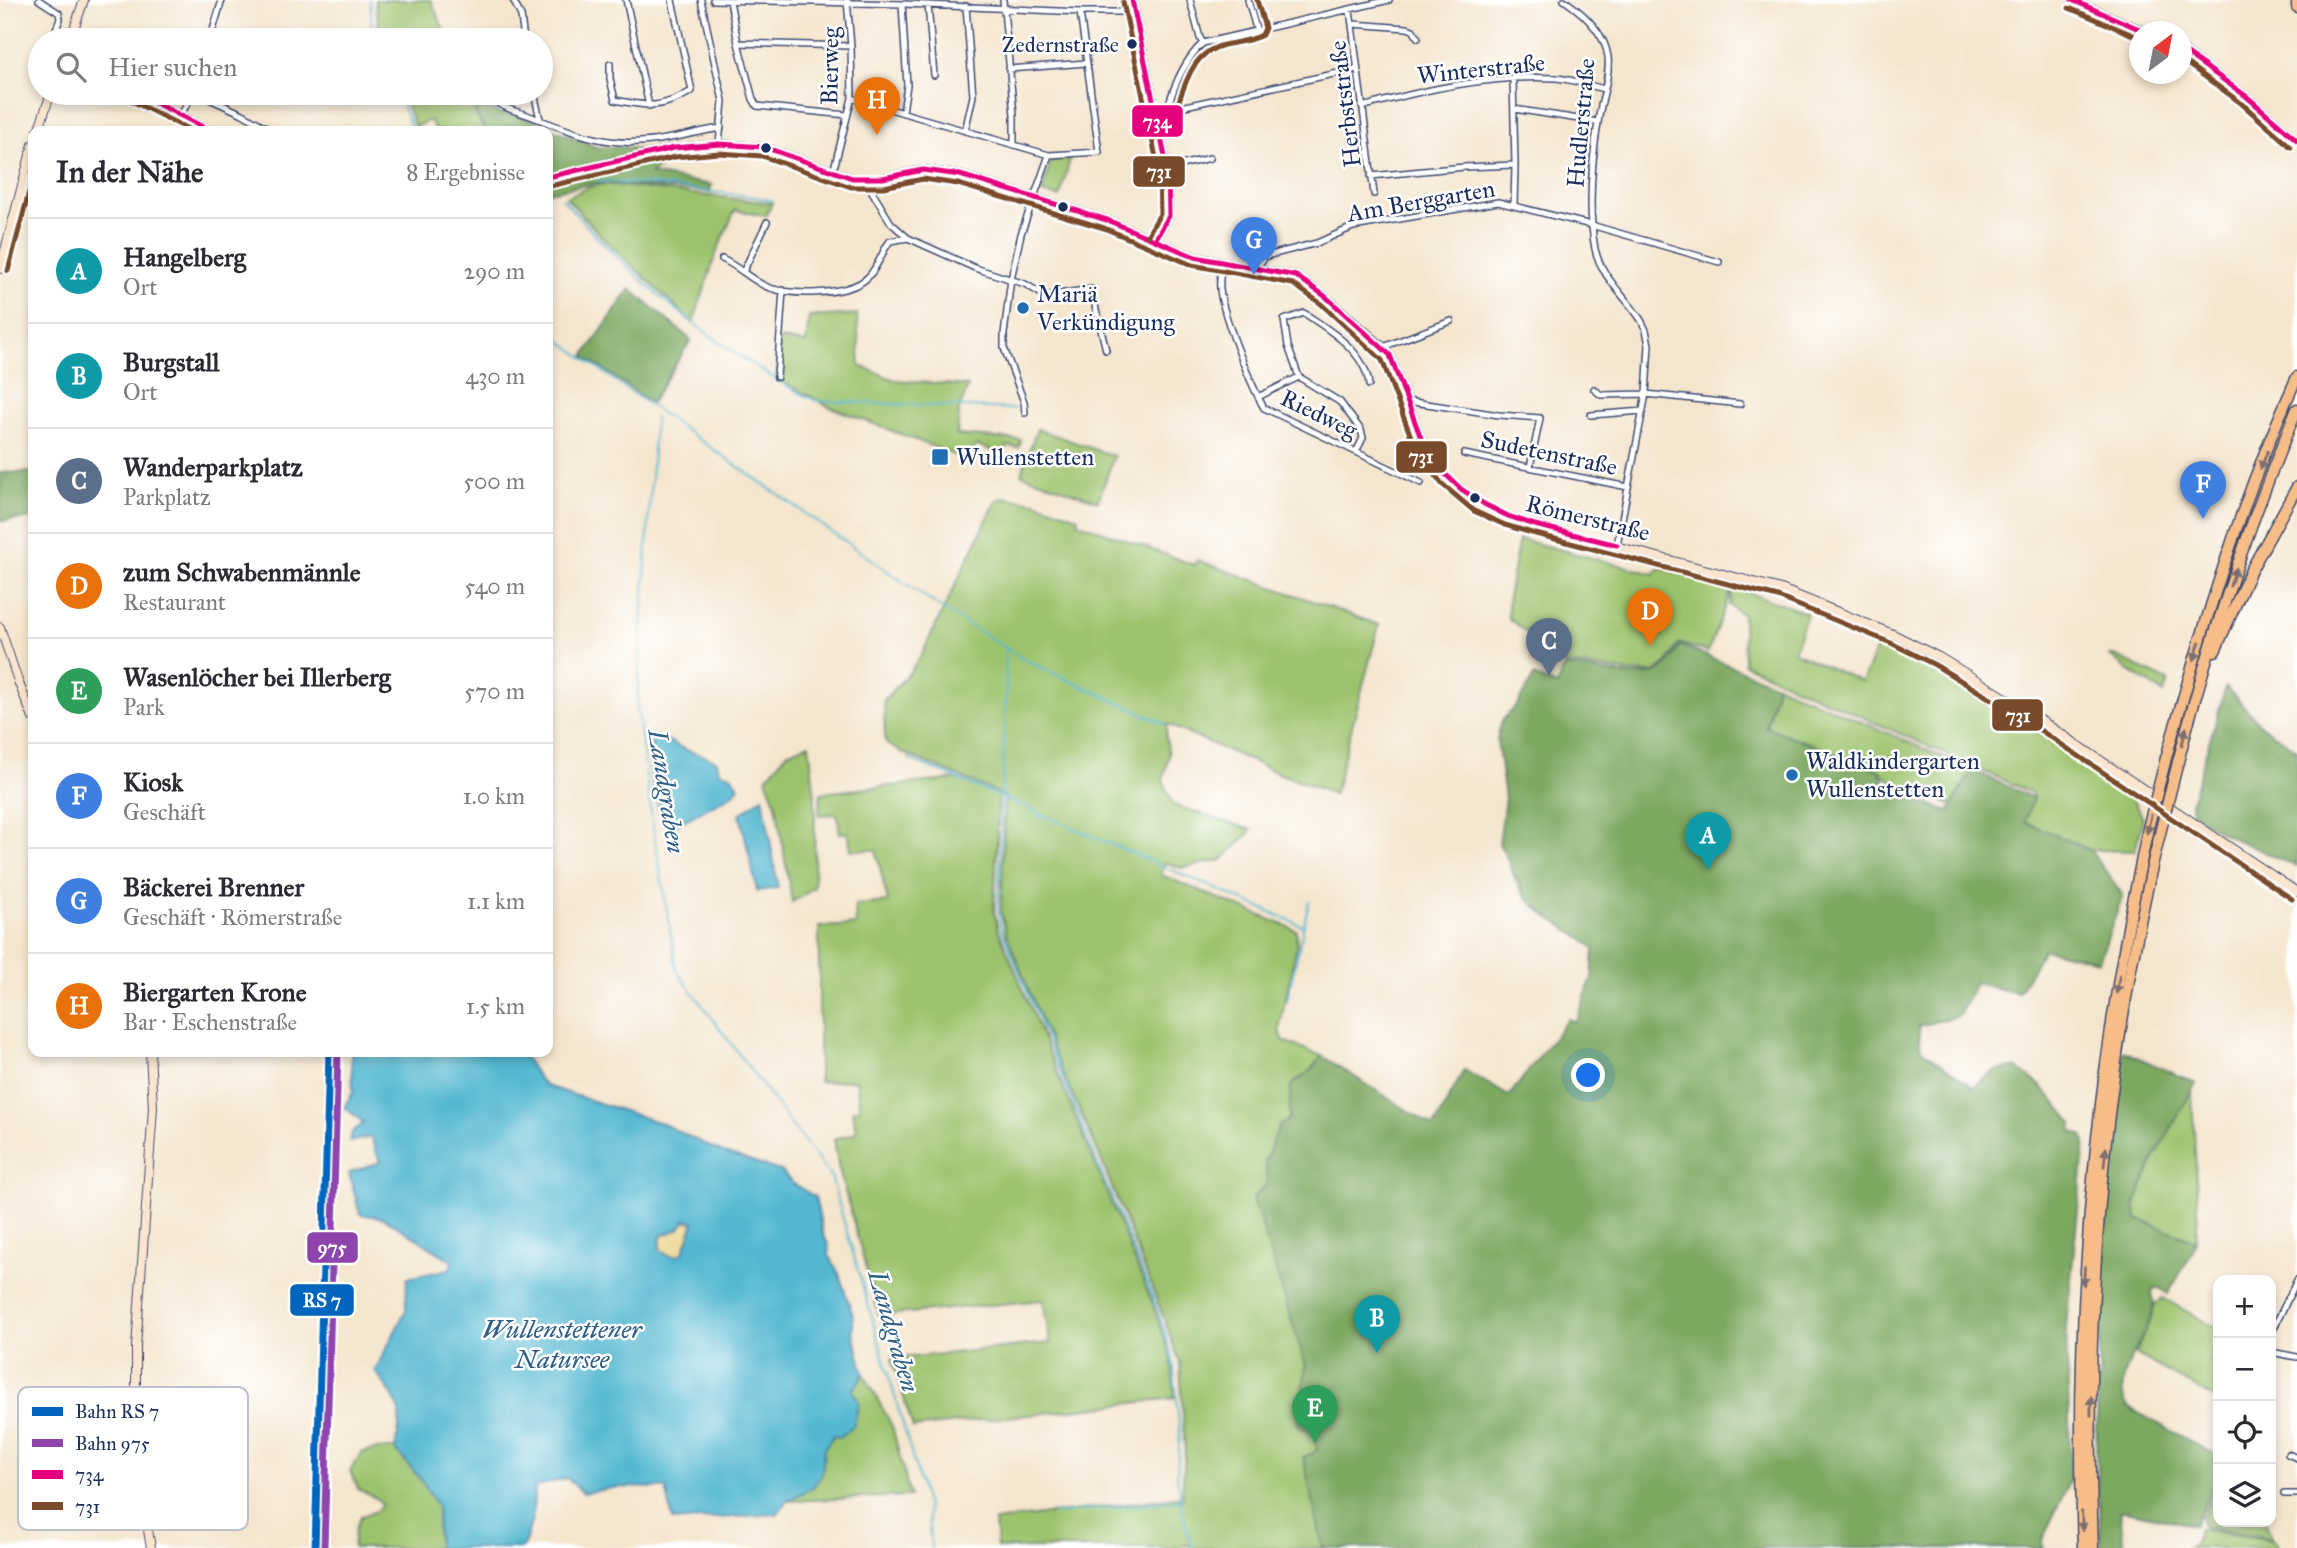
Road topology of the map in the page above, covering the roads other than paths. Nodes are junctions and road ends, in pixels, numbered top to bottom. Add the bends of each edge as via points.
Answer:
1 (39, 0) edge
2 (84, 0) edge
3 (222, 0) edge
4 (513, 0) edge
5 (626, 0) edge
6 (672, 0) edge
7 (701, 0) edge
8 (713, 0) edge
9 (1003, 0) edge
10 (1132, 0) edge
11 (1190, 0) edge
12 (1248, 0) edge
13 (1389, 0) edge
14 (1564, 0) edge
15 (2072, 0) edge
16 (2297, 0) edge
17 (730, 1) edge
18 (847, 2) edge
19 (902, 4) junction
20 (928, 5) junction
21 (966, 6) junction
22 (2297, 7) edge
23 (1005, 8) junction
24 (1350, 10) junction
25 (1080, 12) junction
26 (1135, 12) junction
27 (1353, 24) junction
28 (2129, 24) edge
29 (57, 28) edge
30 (74, 28) edge
31 (214, 28) edge
32 (522, 28) edge
33 (1255, 29) junction
34 (1418, 38) dead end
35 (738, 43) junction
36 (1203, 43) junction
37 (851, 46) junction
38 (2192, 57) edge
39 (1086, 63) junction
40 (610, 64) dead end
41 (1009, 69) junction
42 (1357, 69) junction
43 (934, 75) dead end
44 (1513, 79) junction
45 (1604, 89) junction
46 (852, 98) junction
47 (47, 105) edge
48 (161, 105) edge
49 (187, 105) edge
50 (222, 105) edge
51 (500, 105) edge
52 (537, 105) edge
53 (649, 106) junction
54 (1363, 107) junction
55 (1167, 110) junction
56 (1514, 110) junction
57 (903, 112) junction
58 (1157, 113) junction
59 (181, 115) junction
60 (847, 115) junction
61 (540, 119) junction
62 (1598, 122) junction
63 (39, 126) edge
64 (202, 126) edge
65 (263, 126) edge
66 (721, 128) junction
67 (965, 131) junction
68 (2297, 140) edge
69 (719, 144) junction
70 (1014, 145) junction
71 (1049, 155) junction
72 (1210, 158) dead end
73 (28, 163) edge
74 (1515, 165) junction
75 (833, 172) junction
76 (553, 176) edge
77 (1371, 176) junction
78 (865, 180) junction
79 (1169, 181) junction
80 (1374, 194) dead end
81 (1033, 198) junction
82 (1514, 205) junction
83 (767, 222) dead end
84 (1591, 225) junction
85 (908, 239) junction
86 (1155, 240) junction
87 (722, 259) dead end
88 (1222, 262) junction
89 (1719, 262) dead end
90 (1257, 267) junction
91 (0, 269) edge
92 (744, 270) junction
93 (1011, 279) junction
94 (783, 290) junction
95 (1451, 321) dead end
96 (1383, 347) junction
97 (1106, 350) dead end
98 (2297, 368) edge
99 (777, 377) dead end
100 (1299, 377) junction
101 (2296, 379) edge
102 (1369, 385) dead end
103 (1594, 389) dead end
104 (1646, 394) junction
105 (1258, 397) junction
106 (1407, 401) junction
107 (1740, 404) dead end
108 (2297, 409) edge
109 (1643, 411) junction
110 (1025, 413) dead end
111 (1591, 415) dead end
112 (1356, 452) junction
113 (1464, 454) dead end
114 (1530, 467) junction
115 (1421, 483) dead end
116 (1628, 487) junction
117 (2297, 487) edge
118 (1617, 545) junction
119 (0, 627) edge
120 (28, 706) edge
121 (2191, 712) junction
122 (2297, 892) edge
123 (2136, 917) junction
124 (150, 1057) edge
125 (2092, 1244) junction
126 (2297, 1280) edge
127 (2276, 1324) edge
128 (2276, 1353) edge
129 (2297, 1357) edge
130 (136, 1387) edge
131 (2288, 1454) dead end
132 (2297, 1458) edge
133 (2284, 1494) dead end
134 (2297, 1494) edge
135 (148, 1530) edge
136 (151, 1548) edge
137 (2083, 1548) edge
138 (2093, 1548) edge

1 - 29 street via 59,13
2 - 30 main road
3 - 31 street
4 - 32 street
5 - 53 street
6 - 53 street via 692,92 672,103
7 - 66 street via 723,101
8 - 17 street
9 - 23 street
10 - 26 street
11 - 36 street
12 - 33 street
13 - 24 street
14 - 45 street, Hudlerstraße via 1585,16 1605,45
15 - 28 street
16 - 22 highway
17 - 18 street
17 - 35 street
18 - 19 street
18 - 37 street, Bierweg
19 - 20 street
19 - 57 street via 907,85
20 - 21 street
20 - 43 street
21 - 23 street
21 - 67 street via 974,96
23 - 25 street
23 - 41 street
24 - 27 street, Herbststraße
24 - 33 street
25 - 26 street
25 - 39 street
26 - 58 street
27 - 34 street via 1407,28
27 - 42 street, Herbststraße
33 - 36 street
35 - 37 street
35 - 60 street via 757,106
36 - 55 street via 1182,70
37 - 46 street, Bierweg
38 - 68 street
39 - 41 street
39 - 71 street via 1099,152
40 - 53 street via 615,100
41 - 70 street
42 - 54 street, Herbststraße
42 - 55 street
44 - 45 street, Winterstraße via 1558,78
44 - 54 street, Winterstraße via 1451,85
44 - 56 street
45 - 62 street, Hudlerstraße
46 - 57 street
46 - 60 street, Bierweg
47 - 63 main road
48 - 59 main road
49 - 59 street
50 - 65 street
51 - 61 street
52 - 61 street
54 - 77 street, Herbststraße
55 - 58 street
56 - 62 street
56 - 74 street
57 - 67 street
58 - 79 street
59 - 64 main road
60 - 75 street, Bierweg
61 - 66 street via 608,141 640,142
62 - 84 street, Hudlerstraße
66 - 69 street
67 - 70 street
69 - 75 main road, Römerstraße via 764,147
69 - 76 main road, Römerstraße via 674,148
70 - 71 street
71 - 81 street
72 - 79 street via 1181,165 1177,180
73 - 91 main road
74 - 77 street
74 - 82 street
75 - 78 main road, Römerstraße
77 - 80 street, Herbststraße
78 - 81 main road, Römerstraße via 937,171
78 - 85 street via 891,223
79 - 86 street via 1168,215
81 - 86 main road, Römerstraße
81 - 93 street
82 - 84 street, Am Berggarten
82 - 90 street, Am Berggarten via 1476,204 1353,227 1317,243 1266,256
83 - 92 street
84 - 89 street, Am Berggarten
84 - 104 street, Hudlerstraße via 1600,266 1646,330
85 - 93 street
85 - 94 street via 890,242 874,270 855,286 827,292
86 - 88 main road, Römerstraße via 1195,257
87 - 92 street
88 - 90 main road, Römerstraße
88 - 105 street, Riedweg via 1222,300
90 - 96 main road, Römerstraße via 1306,281
92 - 94 street via 764,285
93 - 97 street via 1045,296 1091,289
93 - 110 street via 1004,348
94 - 99 street
95 - 96 street
96 - 106 main road, Römerstraße via 1396,366
98 - 101 highway
100 - 102 street via 1283,325 1284,320 1304,313 1353,351 1368,370
100 - 105 street
100 - 112 street via 1339,402 1361,430 1363,438
101 -> 123 highway, bridge via 2204,628 2148,828
103 - 104 street via 1601,395
104 - 107 street
104 - 109 street, Hudlerstraße
105 - 112 street, Riedweg via 1273,414
106 - 114 street via 1540,418
106 - 118 main road, Römerstraße via 1424,446 1448,478 1478,503 1522,521
121 -> 108 highway via 2242,549
109 - 111 street
109 - 116 street, Hudlerstraße
112 - 115 street, Riedweg
113 - 114 street, Sudetenstraße
114 - 116 street, Sudetenstraße
116 - 118 street, Hudlerstraße
117 - 121 highway via 2239,595
118 - 122 main road, Römerstraße via 1812,600 1939,657
119 - 120 main road
123 -> 121 highway, bridge
123 - 125 highway via 2101,1097
124 - 130 main road via 153,1108
125 -> 137 highway via 2081,1374
138 -> 125 highway
126 - 127 street
128 - 129 street
131 - 132 street
133 - 134 street
135 - 136 main road

